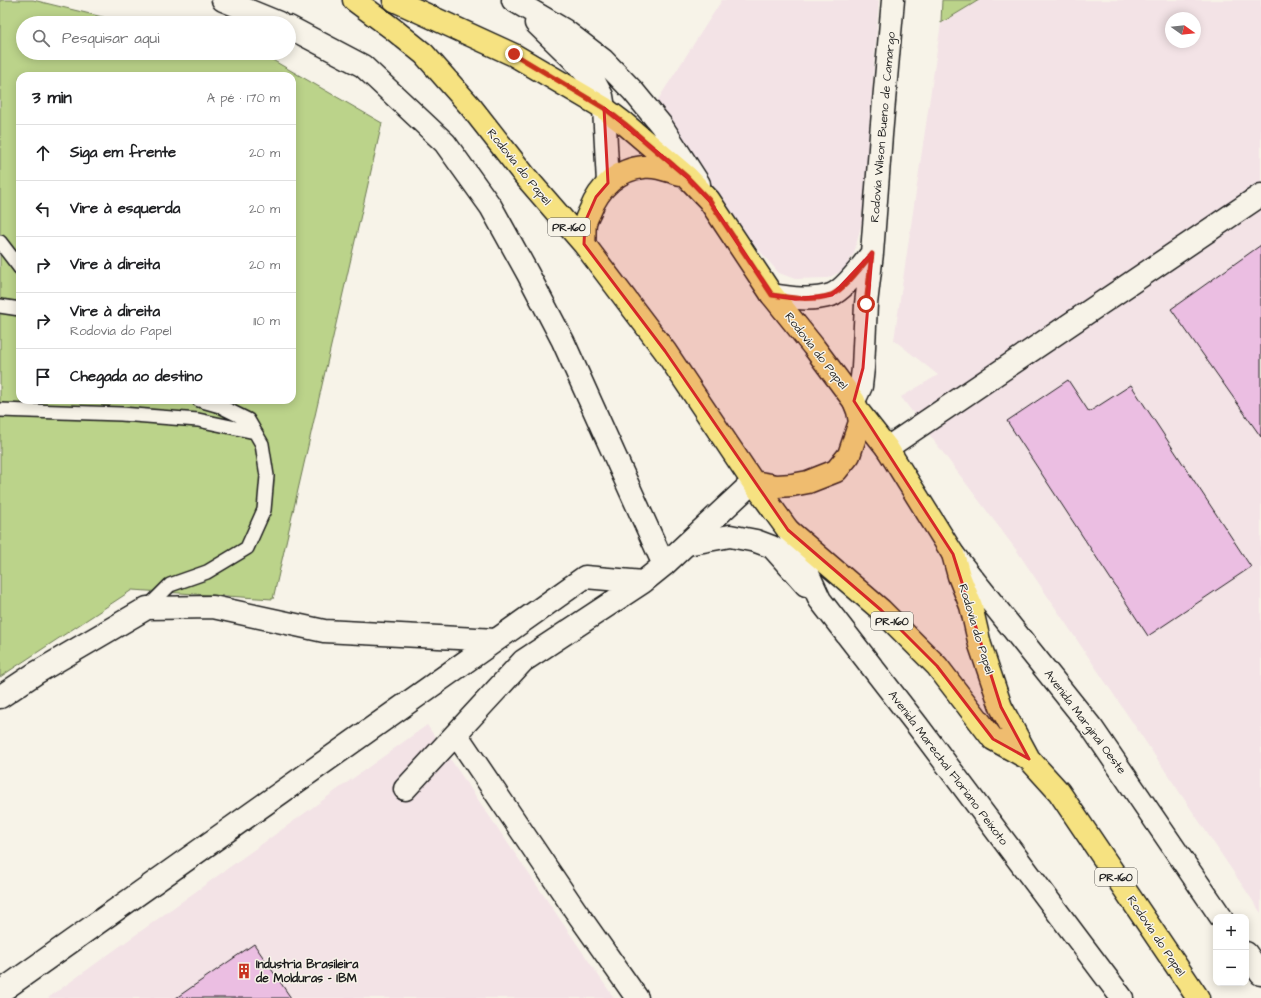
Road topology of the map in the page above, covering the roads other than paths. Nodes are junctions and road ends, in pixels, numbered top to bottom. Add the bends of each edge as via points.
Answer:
1 (223, 0) edge
2 (354, 0) edge
3 (394, 0) edge
4 (513, 0) edge
5 (893, 0) edge
6 (262, 16) edge
7 (296, 31) edge
8 (604, 108) junction
9 (687, 177) junction
10 (608, 183) junction
11 (1261, 195) edge
12 (709, 200) junction
13 (0, 242) edge
14 (584, 244) junction
15 (872, 254) junction
16 (16, 263) edge
17 (772, 295) junction
18 (0, 306) edge
19 (16, 308) edge
20 (213, 404) edge
21 (856, 406) junction
22 (0, 410) edge
23 (255, 432) junction
24 (888, 448) junction
25 (753, 482) junction
26 (788, 530) junction
27 (687, 544) junction
28 (953, 554) junction
29 (664, 565) junction
30 (643, 582) junction
31 (820, 600) junction
32 (147, 608) junction
33 (496, 640) junction
34 (0, 697) edge
35 (456, 734) junction
36 (1029, 759) junction
37 (405, 789) dead end
38 (1219, 914) edge
39 (1249, 957) edge
40 (1261, 974) edge
41 (0, 992) edge
42 (637, 998) edge
43 (1122, 998) edge
44 (1198, 998) edge

1 - 6 street
2 - 14 main road, Rodovia do Papel / PR-160 via 424,54
3 - 8 main road, Rodovia do Papel / PR-160 via 514,54
4 - 8 street via 595,83 602,96
4 - 12 street via 564,30 603,60 661,125
5 - 15 street, Rodovia Wilson Bueno de Camargo
7 - 29 street via 363,66 445,143 491,207 563,341
8 - 9 main road, Rodovia do Papel / PR-160
8 - 10 street
9 - 10 main road, PR-160 via 645,166 630,169
9 - 12 main road, Rodovia do Papel / PR-160
10 - 14 main road, PR-160 via 596,196 585,222
11 - 24 street
12 - 17 main road, Rodovia do Papel / PR-160
13 - 16 lane
14 - 25 main road, Rodovia do Papel / PR-160 via 665,351
15 - 17 street via 849,281 832,295 816,298
15 - 21 street, Rodovia Wilson Bueno de Camargo via 866,304 863,368
17 - 21 main road, Rodovia do Papel / PR-160
18 - 19 lane
20 - 23 lane via 248,420
21 - 24 main road, Rodovia do Papel / PR-160
21 - 25 main road via 860,422 849,455 836,471 792,485 777,486
22 - 23 lane via 122,414 198,420
23 - 32 lane via 262,444 267,476 264,510 247,548 207,572 170,585
24 - 28 main road, Rodovia do Papel / PR-160
25 - 26 main road, Rodovia do Papel / PR-160
25 - 27 street
26 - 31 street, Avenida Marechal Floriano Peixoto
26 - 36 main road, Rodovia do Papel / PR-160 via 881,610 937,666 993,739
27 - 29 street
27 - 31 street via 730,536 772,547
28 - 36 main road, Rodovia do Papel / PR-160 via 1001,706
28 - 38 street, Avenida Marginal Oeste via 1092,728
29 - 30 street
30 - 33 street via 585,576
30 - 35 street via 523,661
31 - 43 street, Avenida Marechal Floriano Peixoto
32 - 33 street via 213,606 324,631
32 - 34 street
33 - 41 street
35 - 37 street
35 - 42 street via 574,910
36 - 44 main road, Rodovia do Papel / PR-160 via 1059,792
39 - 40 street

